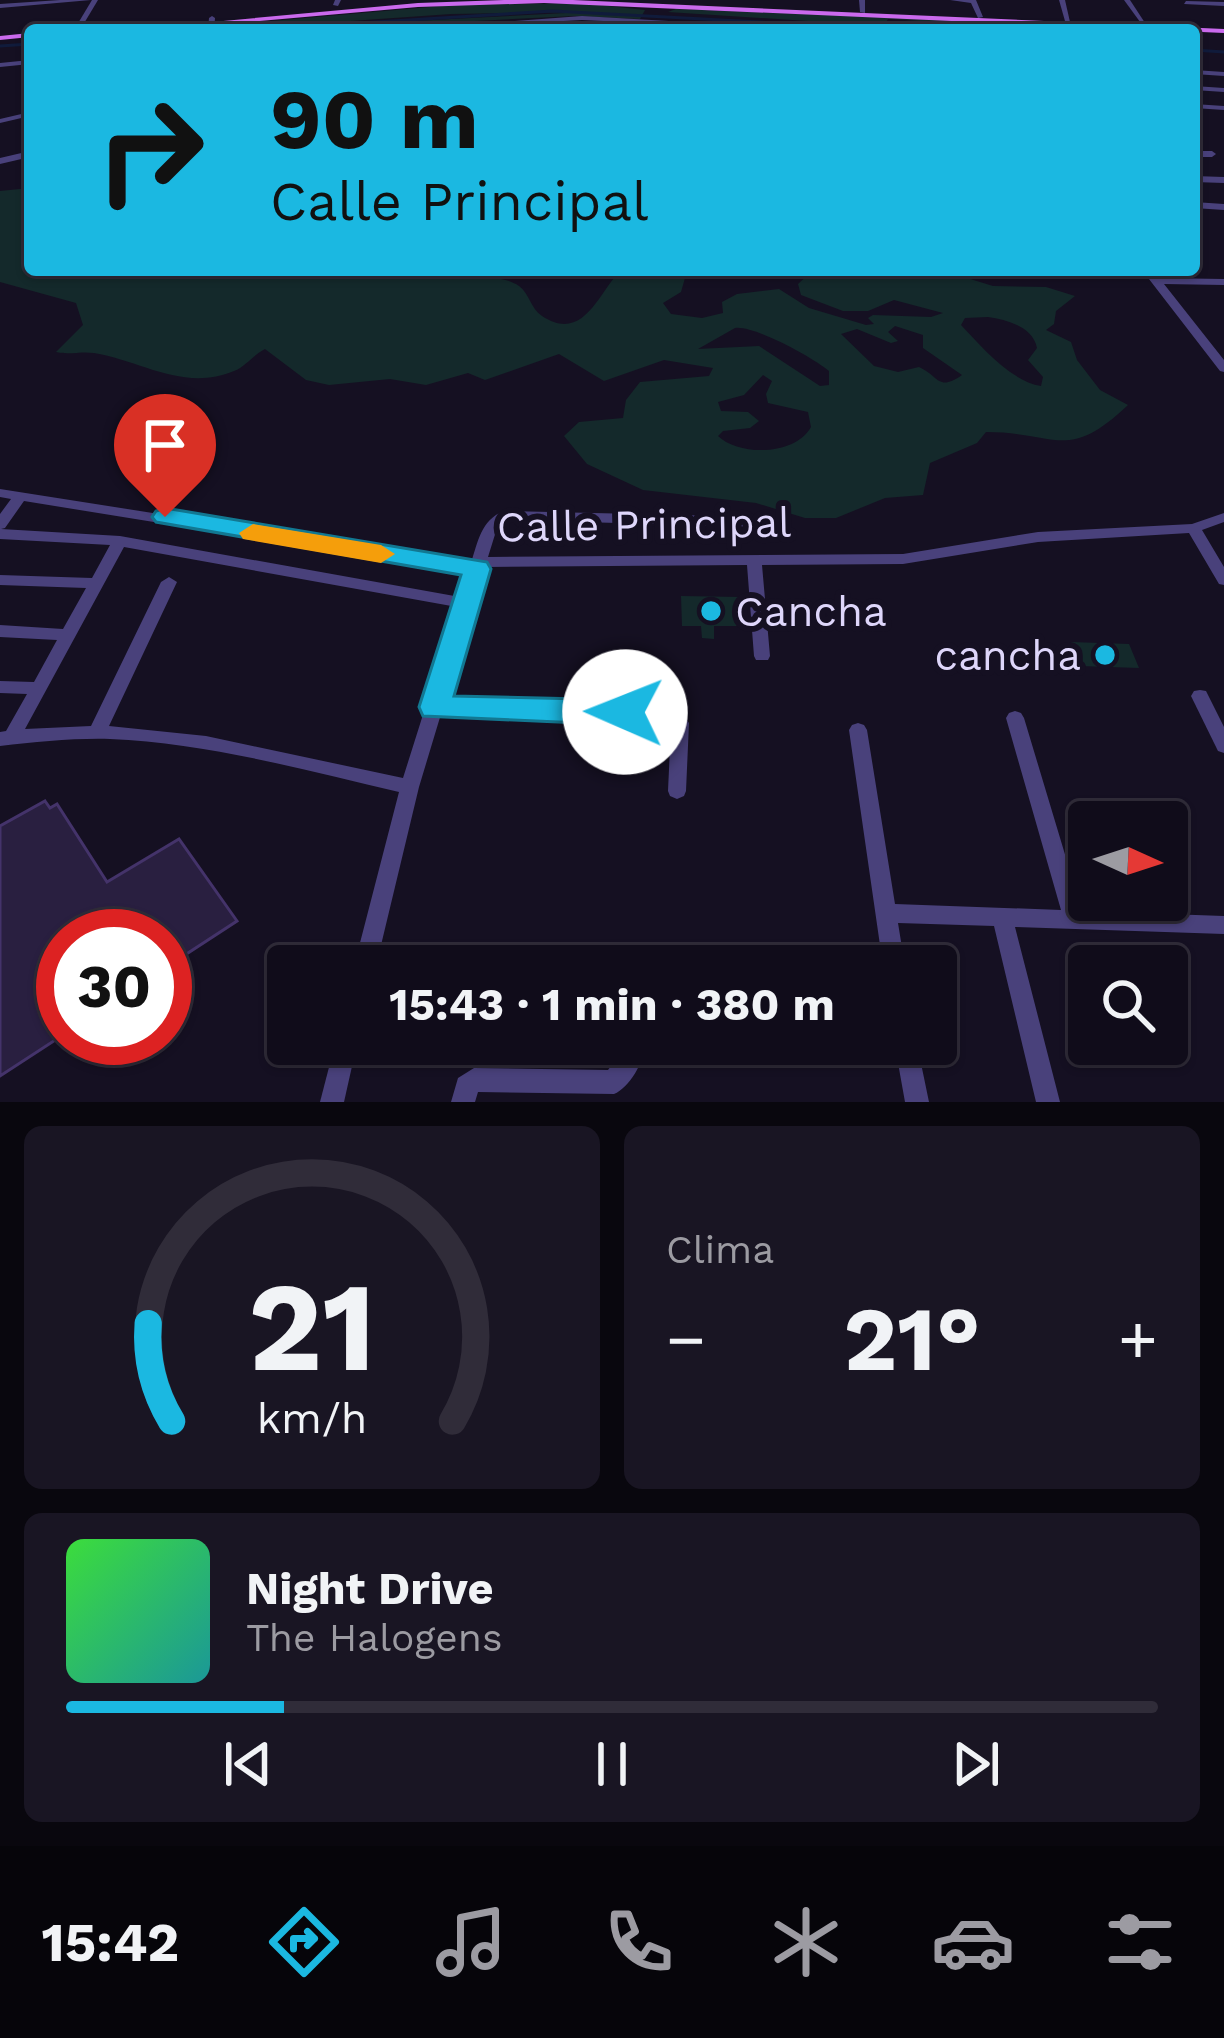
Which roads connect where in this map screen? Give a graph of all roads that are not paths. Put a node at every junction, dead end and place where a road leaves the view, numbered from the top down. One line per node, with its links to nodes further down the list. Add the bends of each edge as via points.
1 (92, 0): 12 (street)
2 (471, 0): 3 (main road); 14 (main road)
3 (489, 0)
4 (862, 0): 16 (street)
5 (953, 0): 6 (street)
6 (974, 0): 21 (street)
7 (1062, 0): 19 (street)
8 (613, 1): 13 (main road); 16 (main road); 17 (main road); 18 (main road)
9 (337, 3): 14 (main road); 15 (main road)
10 (1186, 3): 11 (street)
11 (1224, 4)
12 (0, 6)
13 (700, 6): 18 (main road); 21 (main road)
14 (366, 7): 15 (main road)
15 (312, 10): 17 (main road)
16 (863, 12): 21 (main road)
17 (245, 18): 25 (main road)
18 (647, 20): 26 (street); 27 (street)
19 (1068, 21): 21 (main road); 29 (main road)
20 (192, 22): 22 (main road); 23 (main road); 24 (main road)
21 (978, 22): 28 (main road)
22 (162, 24)
23 (185, 24)
24 (201, 24)
25 (224, 24)
26 (545, 24)
27 (705, 24)
28 (1048, 24)
29 (1126, 24)
30 (1200, 153): 31 (street)
31 (1212, 154)
32 (1151, 276): 33 (street); 34 (street)
33 (1224, 282)
34 (1224, 368)
35 (0, 493): 36 (street)
36 (20, 496): 39 (street); 44 (street)
37 (1224, 517): 40 (street, Calle Principal)
38 (768, 522): 44 (street, via 503,515 490,526)
39 (0, 525)
40 (1194, 529): 43 (street, Calle Principal, via 1038,537 904,559); 46 (street)
41 (0, 535): 42 (street)
42 (120, 541): 48 (street); 49 (street)
43 (754, 562): 44 (street, Calle Principal); 52 (street)
44 (478, 565): 49 (street, Calle Principal)
45 (0, 580): 48 (street)
46 (1224, 580)
47 (169, 582): 59 (street)
48 (97, 583): 51 (street)
49 (464, 603): 56 (street, Calle Principal)
50 (0, 631): 51 (street)
51 (68, 635): 54 (street)
52 (762, 656)
53 (0, 687): 54 (street)
54 (39, 688): 60 (street)
55 (1200, 696): 61 (street)
56 (435, 707): 62 (street, Calle Principal); 63 (street, via 672,714 680,723)
57 (1015, 718): 64 (street)
58 (858, 730): 65 (street)
59 (96, 734): 60 (street); 62 (street, via 217,744)
60 (6, 738)
61 (1224, 746)
62 (410, 787): 70 (street, Calle Principal)
63 (677, 791)
64 (1068, 899)
65 (886, 914): 66 (street); 71 (street)
66 (1002, 917): 67 (street); 78 (street)
67 (1068, 920)
68 (1089, 921): 69 (street)
69 (1222, 930)
70 (370, 945)
71 (891, 945)
72 (341, 1065): 75 (street)
73 (626, 1065): 76 (street, via 614,1082 474,1080)
74 (911, 1065): 77 (street)
75 (332, 1102)
76 (463, 1102)
77 (917, 1102)
78 (1048, 1102)

